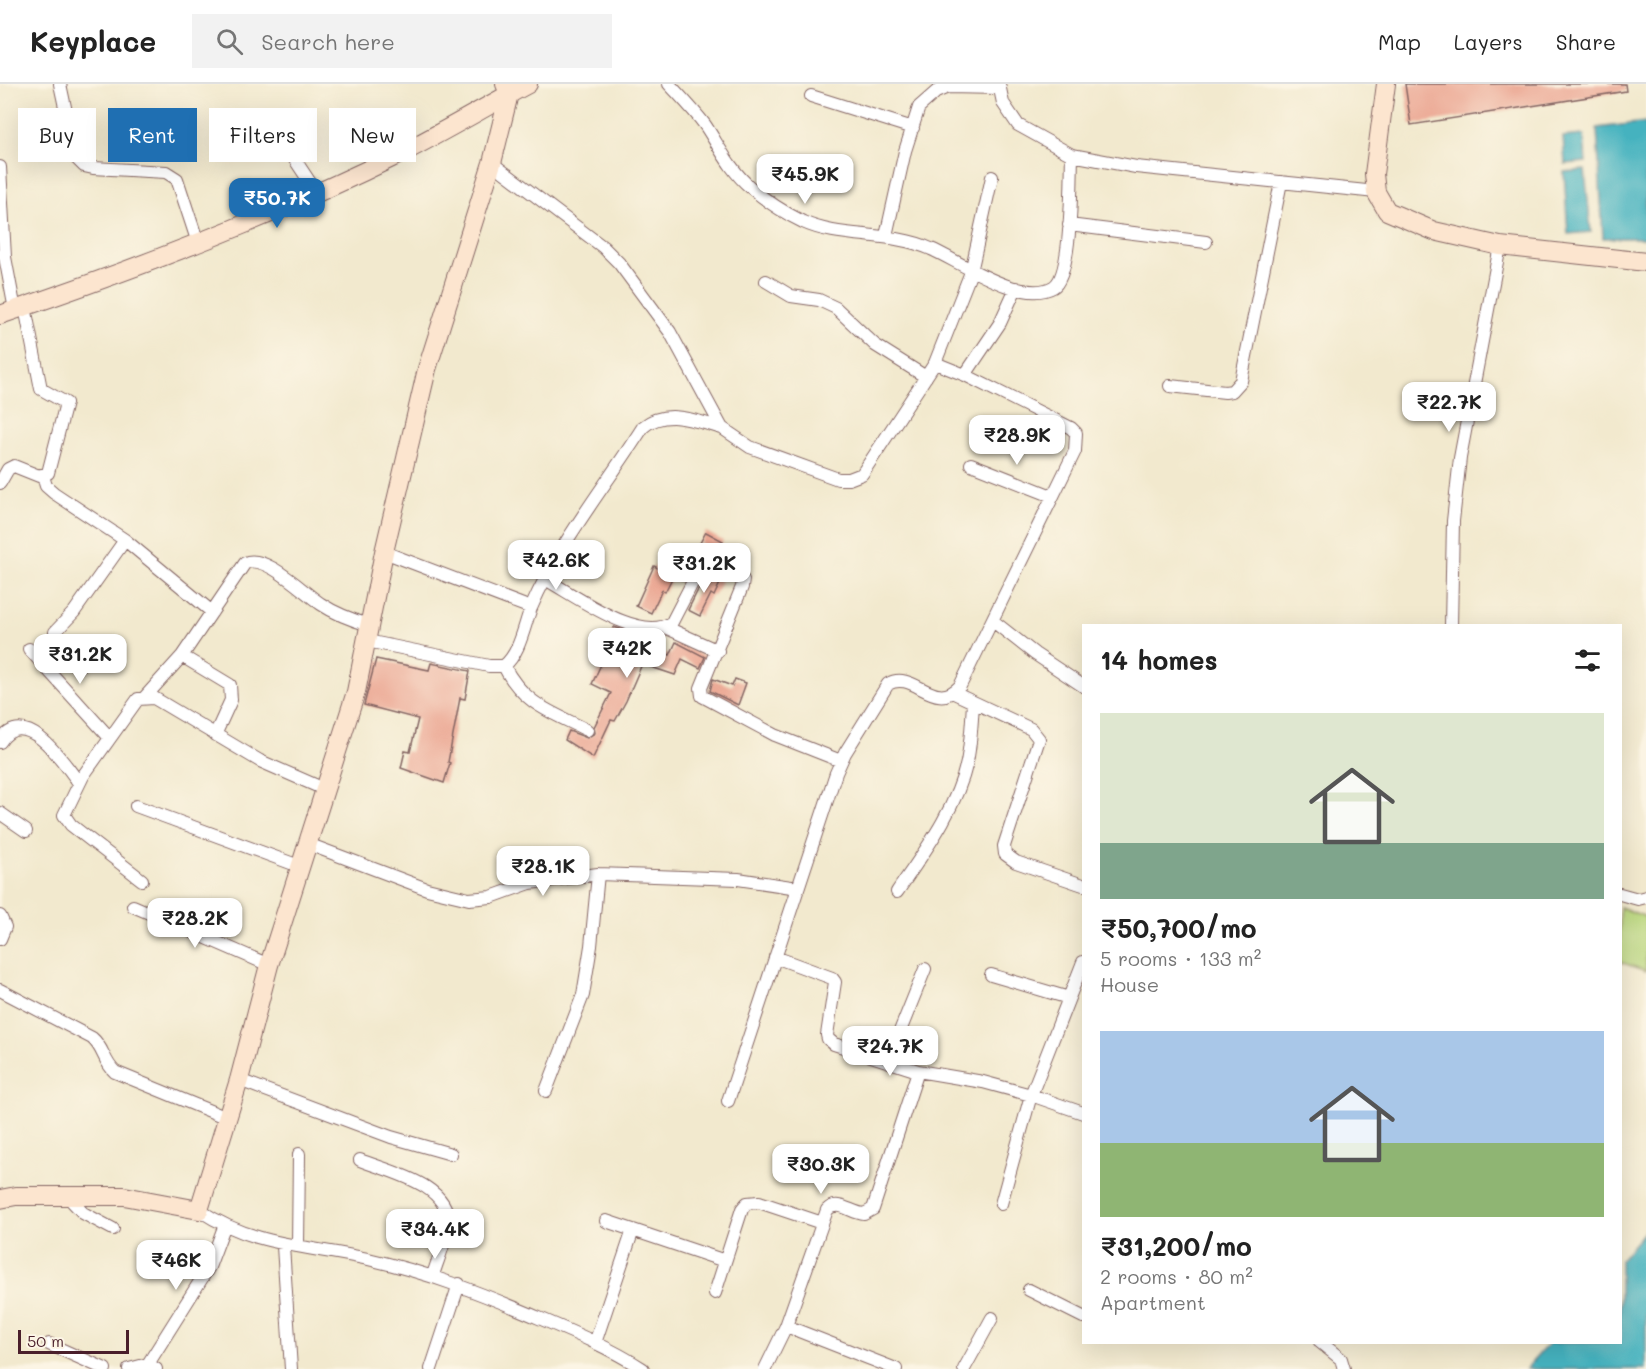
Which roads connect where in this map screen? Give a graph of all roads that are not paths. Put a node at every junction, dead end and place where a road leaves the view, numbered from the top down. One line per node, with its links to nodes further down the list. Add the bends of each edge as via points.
1 (60, 84): 20 (street, via 75,158 93,168 166,172 177,179)
2 (528, 84): 6 (street)
3 (669, 84): 18 (street, via 704,124 735,172 764,197 805,222)
4 (1386, 84): 15 (street, via 1374,174)
5 (999, 86): 8 (street, via 961,86 936,92 919,107); 9 (street, via 1003,103 1018,125)
6 (507, 89): 11 (street); 16 (street, via 401,153)
7 (811, 96): 8 (street)
8 (913, 128): 18 (street)
9 (1072, 155): 14 (street, via 1136,167); 17 (street)
10 (296, 162): 16 (street)
11 (492, 163): 31 (street, via 619,263 670,332); 37 (street, via 427,369)
12 (0, 167): 26 (street, via 5,256)
13 (992, 177): 23 (street)
14 (1281, 182): 15 (street); 30 (street, via 1241,381 1232,391 1225,392)
15 (1376, 192): 21 (street, via 1387,211 1404,219 1434,231)
16 (317, 193): 20 (street)
17 (1069, 225): 19 (street); 25 (street, via 1058,282 1046,289)
18 (886, 236): 23 (street, via 930,248)
19 (1206, 242)
20 (198, 243): 26 (street)
21 (1500, 246): 22 (street); 42 (street, via 1460,458 1453,521)
22 (1646, 262)
23 (971, 272): 25 (street); 27 (street)
24 (766, 281): 29 (street, via 791,296 819,300 836,308 875,345)
25 (1016, 288): 28 (street, via 995,332)
26 (13, 310): 33 (street, via 40,389 66,403 48,473)
27 (935, 363): 28 (street); 29 (street)
28 (965, 375): 35 (street, via 1076,432 1075,450)
29 (926, 378): 31 (street, via 862,474 849,479 824,475 750,447)
30 (1170, 386)
31 (722, 428): 38 (street, via 671,416 652,419 563,543)
32 (971, 464): 35 (street)
33 (43, 476): 34 (street, via 14,466); 36 (street, via 54,494)
34 (0, 483)
35 (1052, 496): 41 (street)
36 (125, 540): 40 (street); 49 (street, via 74,612 55,632)
37 (384, 552): 39 (street); 44 (street)
38 (545, 579): 39 (street); 43 (street, via 626,623 642,629)
39 (531, 608): 48 (street, via 512,658)
40 (212, 612): 44 (street, via 245,563 256,561); 47 (street)
41 (993, 621): 50 (street); 51 (street)
42 (1451, 624)
43 (665, 627): 46 (street); 46 (street, via 702,564 710,562 739,573 743,580)
44 (368, 633): 48 (street, via 489,666); 60 (street, via 356,692)
45 (29, 649): 56 (street)
46 (718, 651): 58 (street, via 701,688 705,699 775,735)
47 (182, 656): 52 (street); 55 (street, via 230,685 231,700)
48 (504, 666): 54 (street, via 527,699)
49 (78, 668)
50 (1082, 685)
51 (954, 693): 53 (street); 58 (street, via 939,696 904,681 888,684)
52 (145, 697): 55 (street, via 154,698); 56 (street, via 134,704)
53 (973, 702): 68 (street, via 1031,729 1039,739 1004,846 1005,854 1016,862); 70 (street, via 967,763 960,784 933,838)
54 (587, 730)
55 (215, 735): 60 (street, via 260,761)
56 (110, 738): 59 (street)
57 (0, 742): 59 (street, via 17,730 41,738)
58 (841, 761): 69 (street)
59 (79, 783): 67 (street, via 64,810 66,820)
60 (324, 789): 64 (street)
61 (136, 806): 65 (street)
62 (0, 813): 63 (street)
63 (26, 831)
64 (308, 844): 65 (street); 66 (street, via 427,888 469,899 491,897 530,883)
65 (299, 866): 77 (street)
66 (598, 874): 69 (street, via 738,879); 86 (street, via 583,995)
67 (142, 880)
68 (1082, 885)
69 (798, 888): 76 (street)
70 (897, 892)
71 (1622, 895): 72 (street)
72 (1646, 897)
73 (133, 906): 77 (street)
74 (0, 916): 75 (street, via 5,927)
75 (0, 939)
76 (775, 957): 83 (street, via 835,982 827,1035 830,1042); 88 (street)
77 (269, 965): 85 (street)
78 (1082, 965): 82 (street)
79 (925, 969): 83 (street)
80 (991, 975): 82 (street)
81 (0, 990): 90 (street, via 92,1038 115,1072)
82 (1069, 998): 87 (street)
83 (888, 1061): 84 (street)
84 (918, 1071): 87 (street); 99 (street, via 873,1209 864,1214 833,1205)
85 (239, 1080): 90 (street); 92 (street, via 391,1137)
86 (546, 1091)
87 (1031, 1095): 89 (street); 96 (street)
88 (728, 1101)
89 (1082, 1113)
90 (227, 1118): 97 (street)
91 (299, 1154): 104 (street)
92 (451, 1154)
93 (360, 1160): 106 (street, via 427,1187 442,1203 448,1215 448,1228)
94 (68, 1196): 95 (street); 97 (street, via 124,1196); 101 (street, via 83,1213)
95 (0, 1199)
96 (1001, 1204)
97 (199, 1210): 100 (street)
98 (606, 1221): 102 (street)
99 (822, 1223): 105 (street, via 759,1202 747,1203); 112 (street)
100 (224, 1227): 103 (street); 116 (street, via 208,1267)
101 (113, 1229)
102 (633, 1230): 105 (street); 113 (street)
103 (283, 1246): 104 (street); 119 (street)
104 (298, 1246): 106 (street)
105 (725, 1261): 109 (street)
106 (433, 1275): 107 (street)
107 (459, 1284): 113 (street); 120 (street)
108 (1029, 1290): 110 (street)
109 (715, 1293)
110 (1082, 1316)
111 (992, 1318): 124 (street)
112 (786, 1326): 122 (street); 123 (street)
113 (595, 1343): 121 (street)
114 (50, 1344): 117 (street)
115 (1322, 1344): 125 (street, via 1341,1359)
116 (152, 1367): 118 (street)
117 (98, 1368)
118 (129, 1369)
119 (291, 1369)
120 (431, 1369)
121 (643, 1369)
122 (765, 1369)
123 (896, 1369)
124 (964, 1369)
125 (1344, 1369)

